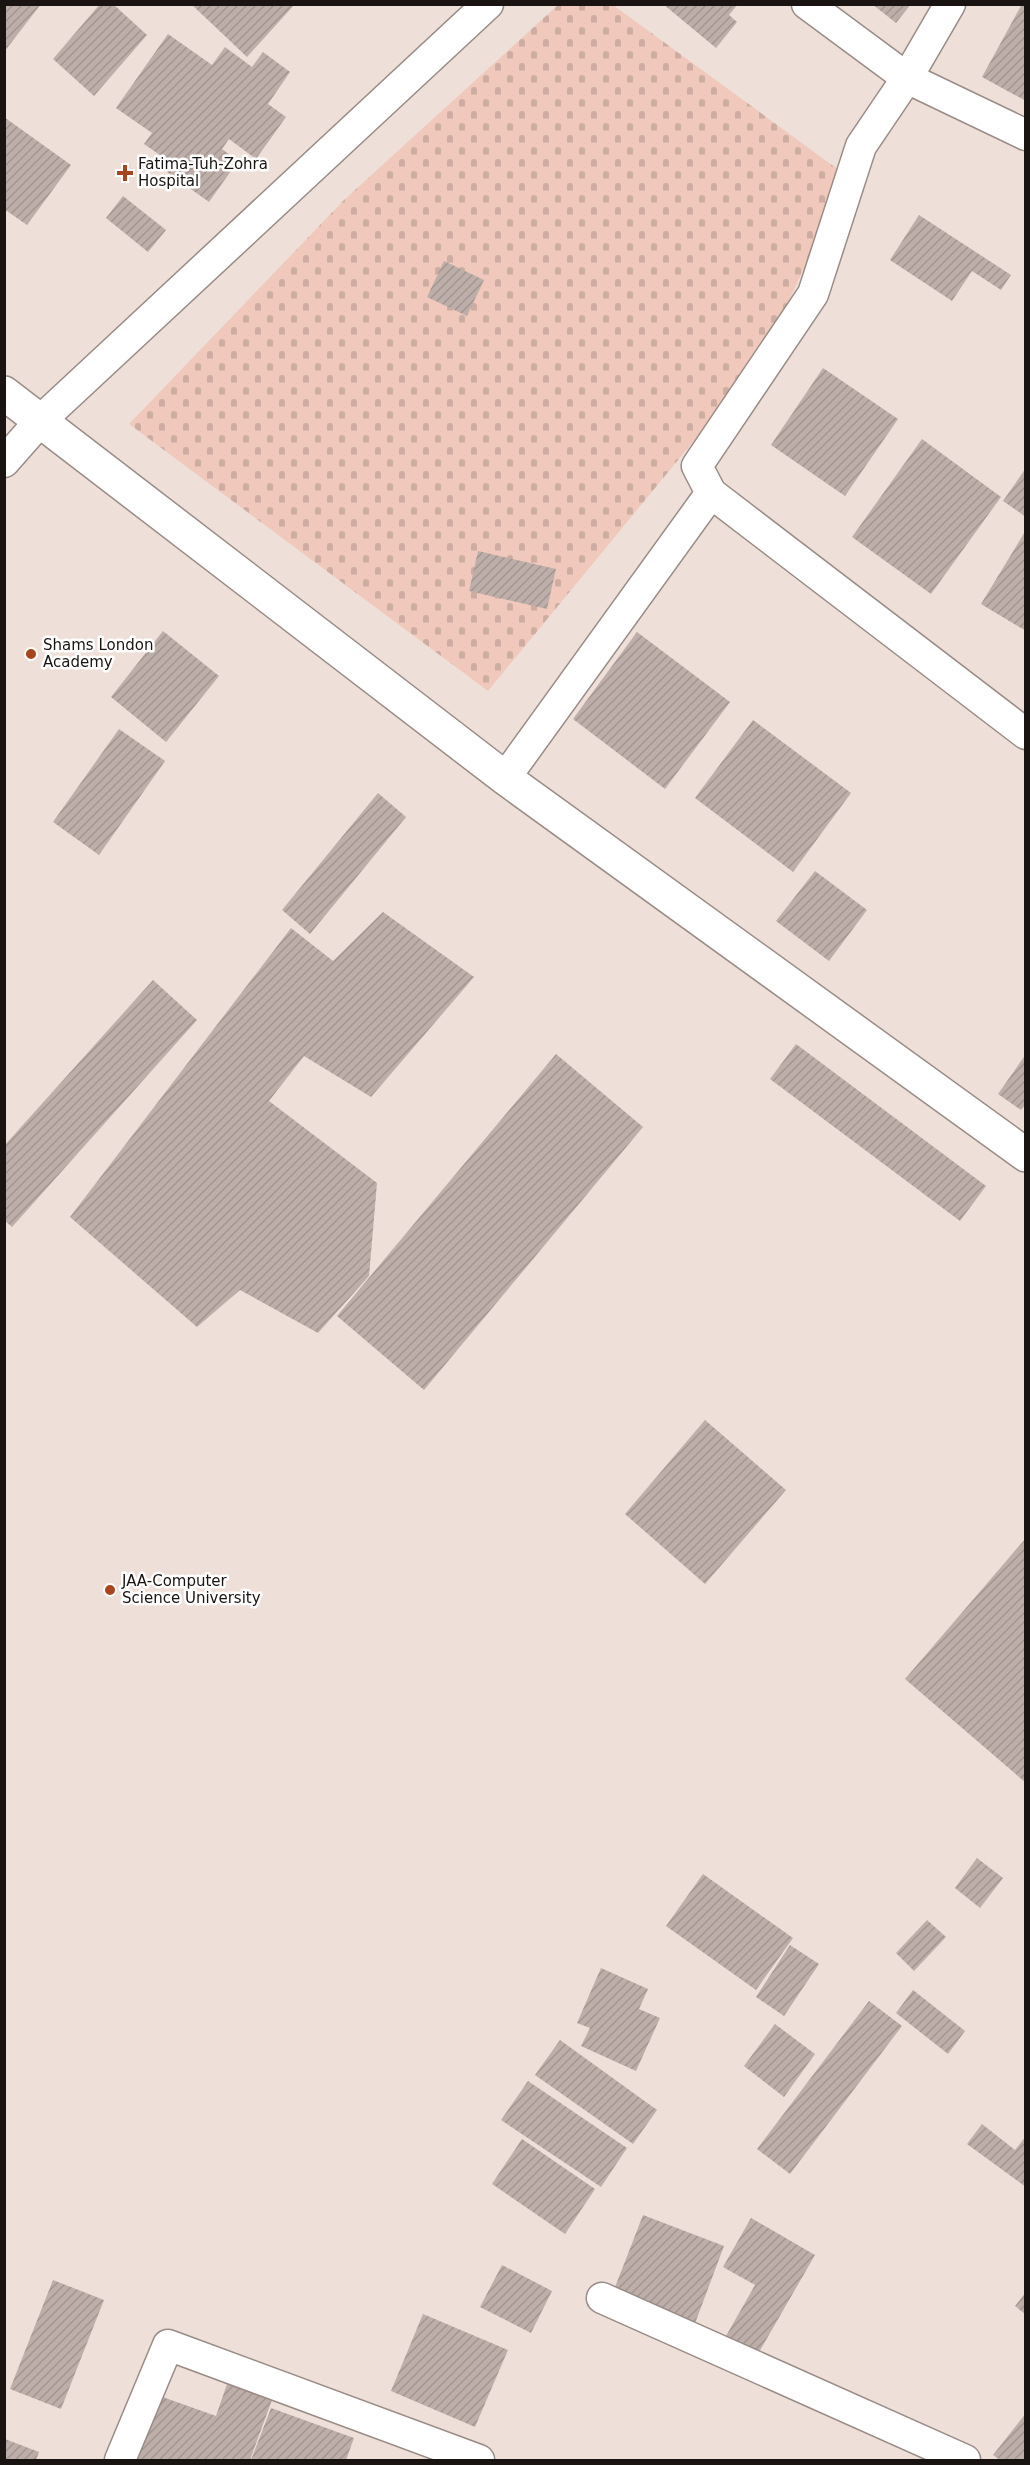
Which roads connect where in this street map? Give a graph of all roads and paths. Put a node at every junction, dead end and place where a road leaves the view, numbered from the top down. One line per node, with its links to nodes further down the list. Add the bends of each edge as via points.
1 (488, 4): 7 (street)
2 (807, 4): 4 (street)
3 (950, 4): 4 (street)
4 (907, 78): 5 (street); 9 (street, via 861,146 813,294 697,466)
5 (1026, 135)
6 (4, 393): 7 (street)
7 (41, 420): 8 (street); 11 (street)
8 (4, 462)
9 (711, 494): 10 (street); 11 (street)
10 (1026, 734)
11 (505, 778): 12 (street)
12 (1026, 1155)
13 (602, 2298): 16 (street)
14 (120, 2460): 15 (street, via 168,2345)
15 (479, 2460)
16 (965, 2460)

